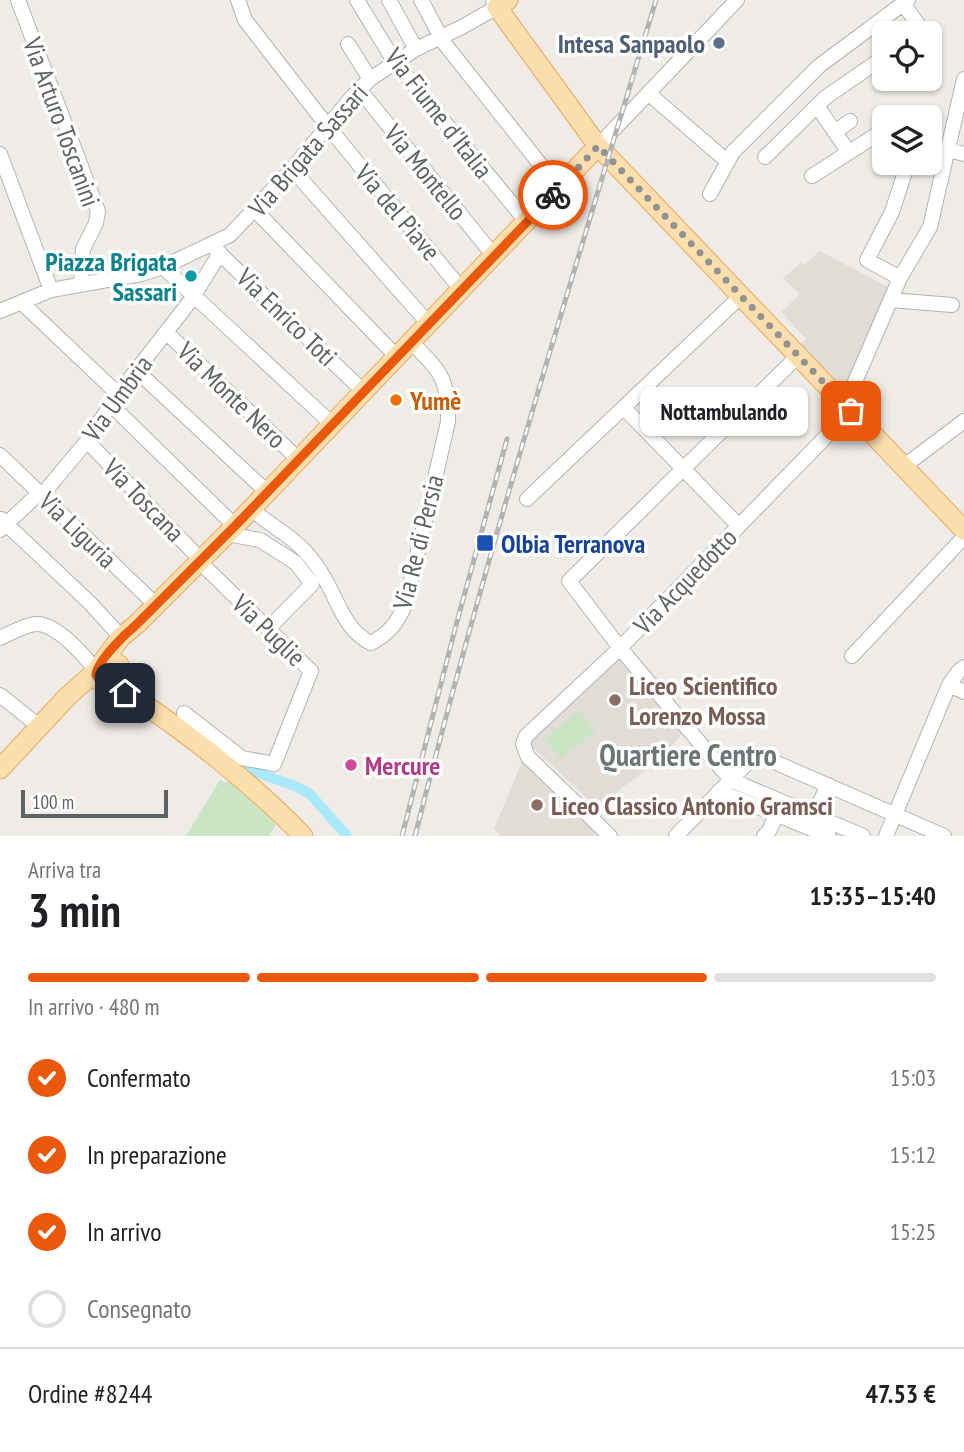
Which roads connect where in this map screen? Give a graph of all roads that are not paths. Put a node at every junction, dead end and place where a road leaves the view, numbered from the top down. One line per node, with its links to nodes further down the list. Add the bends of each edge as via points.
1 (18, 0): 42 (street, Via Arturo Toscanini, via 98,211 83,249)
2 (238, 0): 21 (street, Via del Piave, via 244,20)
3 (357, 0): 13 (street, Via Fiume d'Italia)
4 (389, 0): 12 (street)
5 (421, 0): 10 (street)
6 (737, 0): 18 (street)
7 (499, 2): 10 (street, Via Brigata Sassari); 24 (main road)
8 (906, 2): 9 (street); 15 (street)
9 (916, 21)
10 (440, 36): 12 (street, Via Brigata Sassari); 34 (street)
11 (348, 44): 16 (street, Via Montello)
12 (416, 49): 13 (street, Via Brigata Sassari)
13 (394, 61): 16 (street, Via Brigata Sassari); 37 (street, Via Fiume d'Italia)
14 (872, 66): 19 (street)
15 (806, 79): 19 (street); 30 (street)
16 (365, 84): 21 (street, Via Brigata Sassari); 39 (street, Via Montello)
17 (963, 84): 26 (street, Via Acquedotto)
18 (648, 93): 24 (street); 30 (street)
19 (822, 102): 22 (street); 29 (street)
20 (850, 121): 22 (street)
21 (327, 126): 31 (street, Via Brigata Sassari); 43 (street, Via del Piave)
22 (835, 132): 25 (street)
23 (872, 136): 25 (street)
24 (598, 146): 34 (main road); 46 (main road)
25 (846, 149): 33 (street)
26 (948, 150): 28 (street); 41 (street, Via Acquedotto, via 930,227)
27 (0, 154): 44 (street)
28 (964, 154)
29 (765, 157)
30 (728, 162): 35 (street)
31 (292, 169): 36 (street, Via Brigata Sassari); 51 (street)
32 (904, 175): 41 (street, via 892,212 867,260)
33 (811, 176)
34 (559, 188): 37 (main road)
35 (710, 194)
36 (255, 210): 38 (street, Via Brigata Sassari); 54 (street)
37 (527, 222): 39 (main road)
38 (215, 249): 40 (street, Via Brigata Sassari); 45 (street, Via Umbria); 57 (street, Via Enrico Toti)
39 (494, 256): 43 (main road)
40 (163, 267): 42 (street, Via Brigata Sassari); 45 (street)
41 (900, 278): 47 (street, Via Acquedotto)
42 (81, 284): 44 (street, Via Brigata Sassari)
43 (461, 289): 51 (main road)
44 (51, 290): 48 (street, Via Brigata Sassari)
45 (194, 295): 52 (street, Via Umbria); 62 (street)
46 (740, 297): 55 (main road); 59 (street)
47 (891, 300): 49 (street); 60 (street, Via Acquedotto)
48 (21, 302): 50 (street, Via Brigata Sassari); 58 (street)
49 (953, 305)
50 (0, 311)
51 (428, 324): 53 (main road)
52 (166, 332): 56 (street, Via Umbria); 65 (street, Via Monte Nero)
53 (411, 342): 54 (main road); 71 (street, Via Re di Persia, via 441,373 448,406 406,603 397,624 371,643 362,639 308,552)
54 (396, 356): 57 (main road)
55 (798, 356): 60 (main road); 67 (street)
56 (137, 371): 58 (street, Via Umbria); 68 (street)
57 (363, 391): 62 (main road)
58 (115, 400): 63 (street, Via Umbria); 74 (street)
59 (624, 408): 67 (street); 70 (street)
60 (848, 408): 66 (main road); 73 (street, Via Acquedotto)
61 (964, 421): 66 (street)
62 (332, 424): 65 (main road)
63 (87, 440): 69 (street, Via Umbria); 77 (street, Via Toscana)
64 (0, 456): 69 (street, Via Liguria)
65 (298, 459): 68 (main road)
66 (904, 467): 75 (main road)
67 (683, 469): 73 (street); 83 (street, via 569,581)
68 (267, 492): 71 (main road)
69 (42, 495): 72 (street, Via Umbria); 78 (street, Via Liguria)
70 (527, 499)
71 (251, 509): 74 (main road)
72 (2, 524): 81 (street)
73 (739, 526): 83 (street, Via Acquedotto)
74 (231, 530): 77 (main road); 80 (street, via 260,540 296,563 312,584)
75 (964, 530)
76 (964, 537): 84 (street)
77 (201, 560): 78 (main road); 80 (street, Via Puglie)
78 (156, 605): 79 (main road)
79 (137, 624): 81 (main road); 86 (main road)
80 (268, 629): 90 (street, Via Puglie, via 311,671 274,764 242,758)
81 (121, 637): 86 (main road)
82 (0, 638): 86 (street, via 45,624)
83 (620, 648): 93 (street); 100 (street, Via Acquedotto, via 526,736 524,751)
84 (852, 656)
85 (964, 667): 87 (street)
86 (109, 674): 91 (main road, via 67,697); 99 (main road, via 220,762)
87 (950, 685): 88 (street); 97 (street)
88 (964, 692)
89 (0, 695): 91 (street)
90 (184, 713)
91 (40, 727): 92 (main road)
92 (0, 769)
93 (731, 780): 94 (street, via 756,754); 95 (street); 96 (street)
94 (828, 785): 97 (street); 98 (street)
95 (719, 791): 96 (street); 101 (street)
96 (780, 808): 98 (street); 102 (street); 103 (street)
97 (896, 815): 105 (street); 106 (street)
98 (813, 817): 104 (street)
99 (303, 836)
100 (610, 836)
101 (676, 836)
102 (764, 836)
103 (829, 836)
104 (863, 836)
105 (886, 836)
106 (944, 836)

